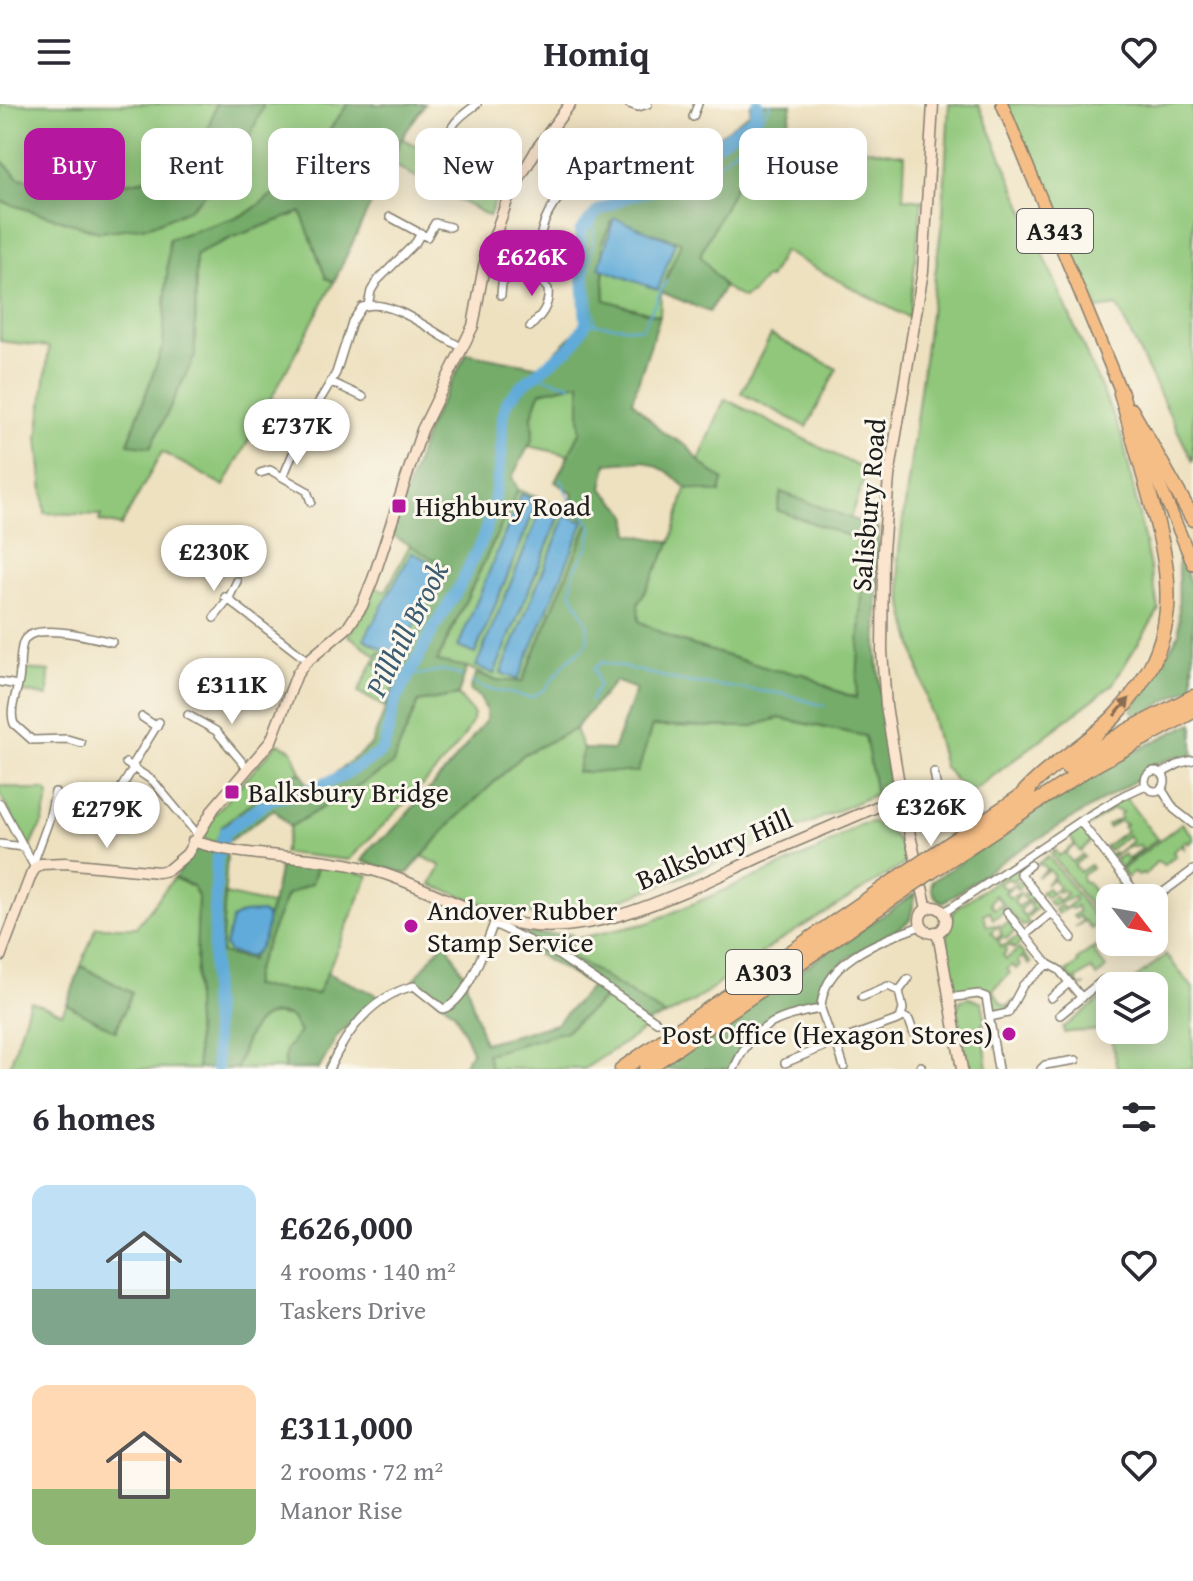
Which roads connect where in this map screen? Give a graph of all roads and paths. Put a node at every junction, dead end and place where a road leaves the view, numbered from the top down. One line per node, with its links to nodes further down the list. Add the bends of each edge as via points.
1 (570, 104): 10 (street)
2 (629, 104): 3 (street)
3 (648, 104)
4 (698, 104): 8 (street)
5 (933, 104): 54 (street, Salisbury Road, via 923,271 889,477 883,551 886,706)
6 (1002, 104): 26 (main road, A343)
7 (472, 106): 9 (street)
8 (693, 117)
9 (452, 128)
10 (552, 128)
11 (538, 149): 12 (street)
12 (522, 174)
13 (508, 200): 24 (street, via 482,276 473,326)
14 (557, 200): 18 (street, via 540,237)
15 (390, 217): 17 (street)
16 (450, 227): 17 (street, via 435,223 427,237)
17 (421, 233): 20 (street, via 377,281)
18 (536, 278): 19 (street, via 517,275 500,280); 21 (street, via 549,293)
19 (501, 295)
20 (368, 305): 24 (street, via 410,317); 25 (street, via 352,322)
21 (540, 317): 22 (street); 23 (street)
22 (549, 324)
23 (530, 327)
24 (462, 347): 37 (street, via 422,430 362,606)
25 (331, 382): 27 (street, via 353,397); 29 (street)
26 (1121, 393): 31 (highway); 32 (main road, A343); 53 (highway, one-way to 26, via 1128,701 1151,666 1163,633 1168,577 1161,534)
27 (363, 397)
28 (260, 473): 29 (street, via 270,470)
29 (283, 477): 30 (street, via 307,491)
30 (311, 502)
31 (1193, 519)
32 (1193, 564)
33 (237, 581): 34 (street)
34 (226, 598): 35 (street); 37 (street)
35 (214, 618)
36 (112, 642): 39 (street, via 81,634 33,632 23,642)
37 (308, 661): 47 (street, via 290,686 275,735)
38 (0, 682): 39 (street)
39 (18, 685): 44 (street, via 11,716 17,729 32,740)
40 (1193, 697): 53 (highway, A303)
41 (1193, 711): 64 (highway, A303)
42 (188, 715): 47 (street, via 216,731)
43 (142, 717): 46 (street, via 158,724)
44 (78, 744)
45 (1193, 760): 49 (street)
46 (131, 766): 57 (street); 61 (street, via 153,781)
47 (248, 769): 61 (street)
48 (934, 772): 54 (street, Balksbury Hill, via 937,789)
49 (1162, 773): 50 (street, via 1149,773); 51 (street)
50 (1146, 785): 51 (street); 58 (street)
51 (1161, 788): 60 (street, via 1174,809)
52 (55, 792): 66 (street)
53 (1022, 795): 64 (highway, A303)
54 (901, 796): 71 (street, Salisbury Road); 75 (street, Balksbury Hill, via 602,919 531,926)
55 (103, 797): 57 (street)
56 (0, 803): 63 (street)
57 (112, 803): 59 (street)
58 (1080, 821): 69 (street); 73 (street)
59 (99, 824)
60 (1193, 824)
61 (195, 838): 66 (street, via 177,864 158,872 65,863); 75 (street, Balksbury Hill, via 210,845 359,866 406,880)
62 (0, 844): 63 (street)
63 (23, 847): 66 (street)
64 (942, 857): 68 (highway, A303, bridge)
65 (1030, 865): 74 (street, via 1020,873)
66 (34, 866): 80 (street)
67 (1193, 870): 70 (street)
68 (908, 880): 101 (highway, A303); 102 (highway, A303)
69 (1129, 884)
70 (1168, 889)
71 (927, 909): 73 (street); 76 (street)
72 (1007, 912): 78 (street)
73 (943, 913): 77 (street, via 944,925)
74 (1052, 913): 78 (street); 79 (street)
75 (495, 921): 94 (street, via 555,953); 100 (street, via 471,980 453,1006 443,1009 414,986 395,991 342,1041)
76 (921, 926): 77 (street); 90 (street, via 849,959 828,983)
77 (935, 932): 87 (street)
78 (1025, 935): 81 (street)
79 (1072, 938)
80 (0, 957)
81 (1048, 964): 83 (street); 93 (street, via 1023,985 1008,1013)
82 (908, 979): 85 (street)
83 (1069, 983): 88 (street); 89 (street)
84 (1096, 986): 89 (street)
85 (899, 991): 86 (street, via 888,986); 92 (street)
86 (862, 997)
87 (948, 998): 93 (street, via 982,995 989,1002); 104 (street)
88 (1051, 998)
89 (1082, 998): 91 (street)
90 (821, 1009): 96 (street); 103 (street, via 773,1021 752,1037)
91 (1060, 1015)
92 (902, 1016): 95 (street); 96 (street)
93 (991, 1020): 105 (street)
94 (657, 1022)
95 (914, 1034)
96 (835, 1043): 98 (street); 99 (street)
97 (1076, 1060): 106 (street)
98 (785, 1063)
99 (844, 1067)
100 (329, 1069)
101 (622, 1069)
102 (646, 1069)
103 (734, 1069)
104 (962, 1069)
105 (998, 1069)
106 (1041, 1069)

